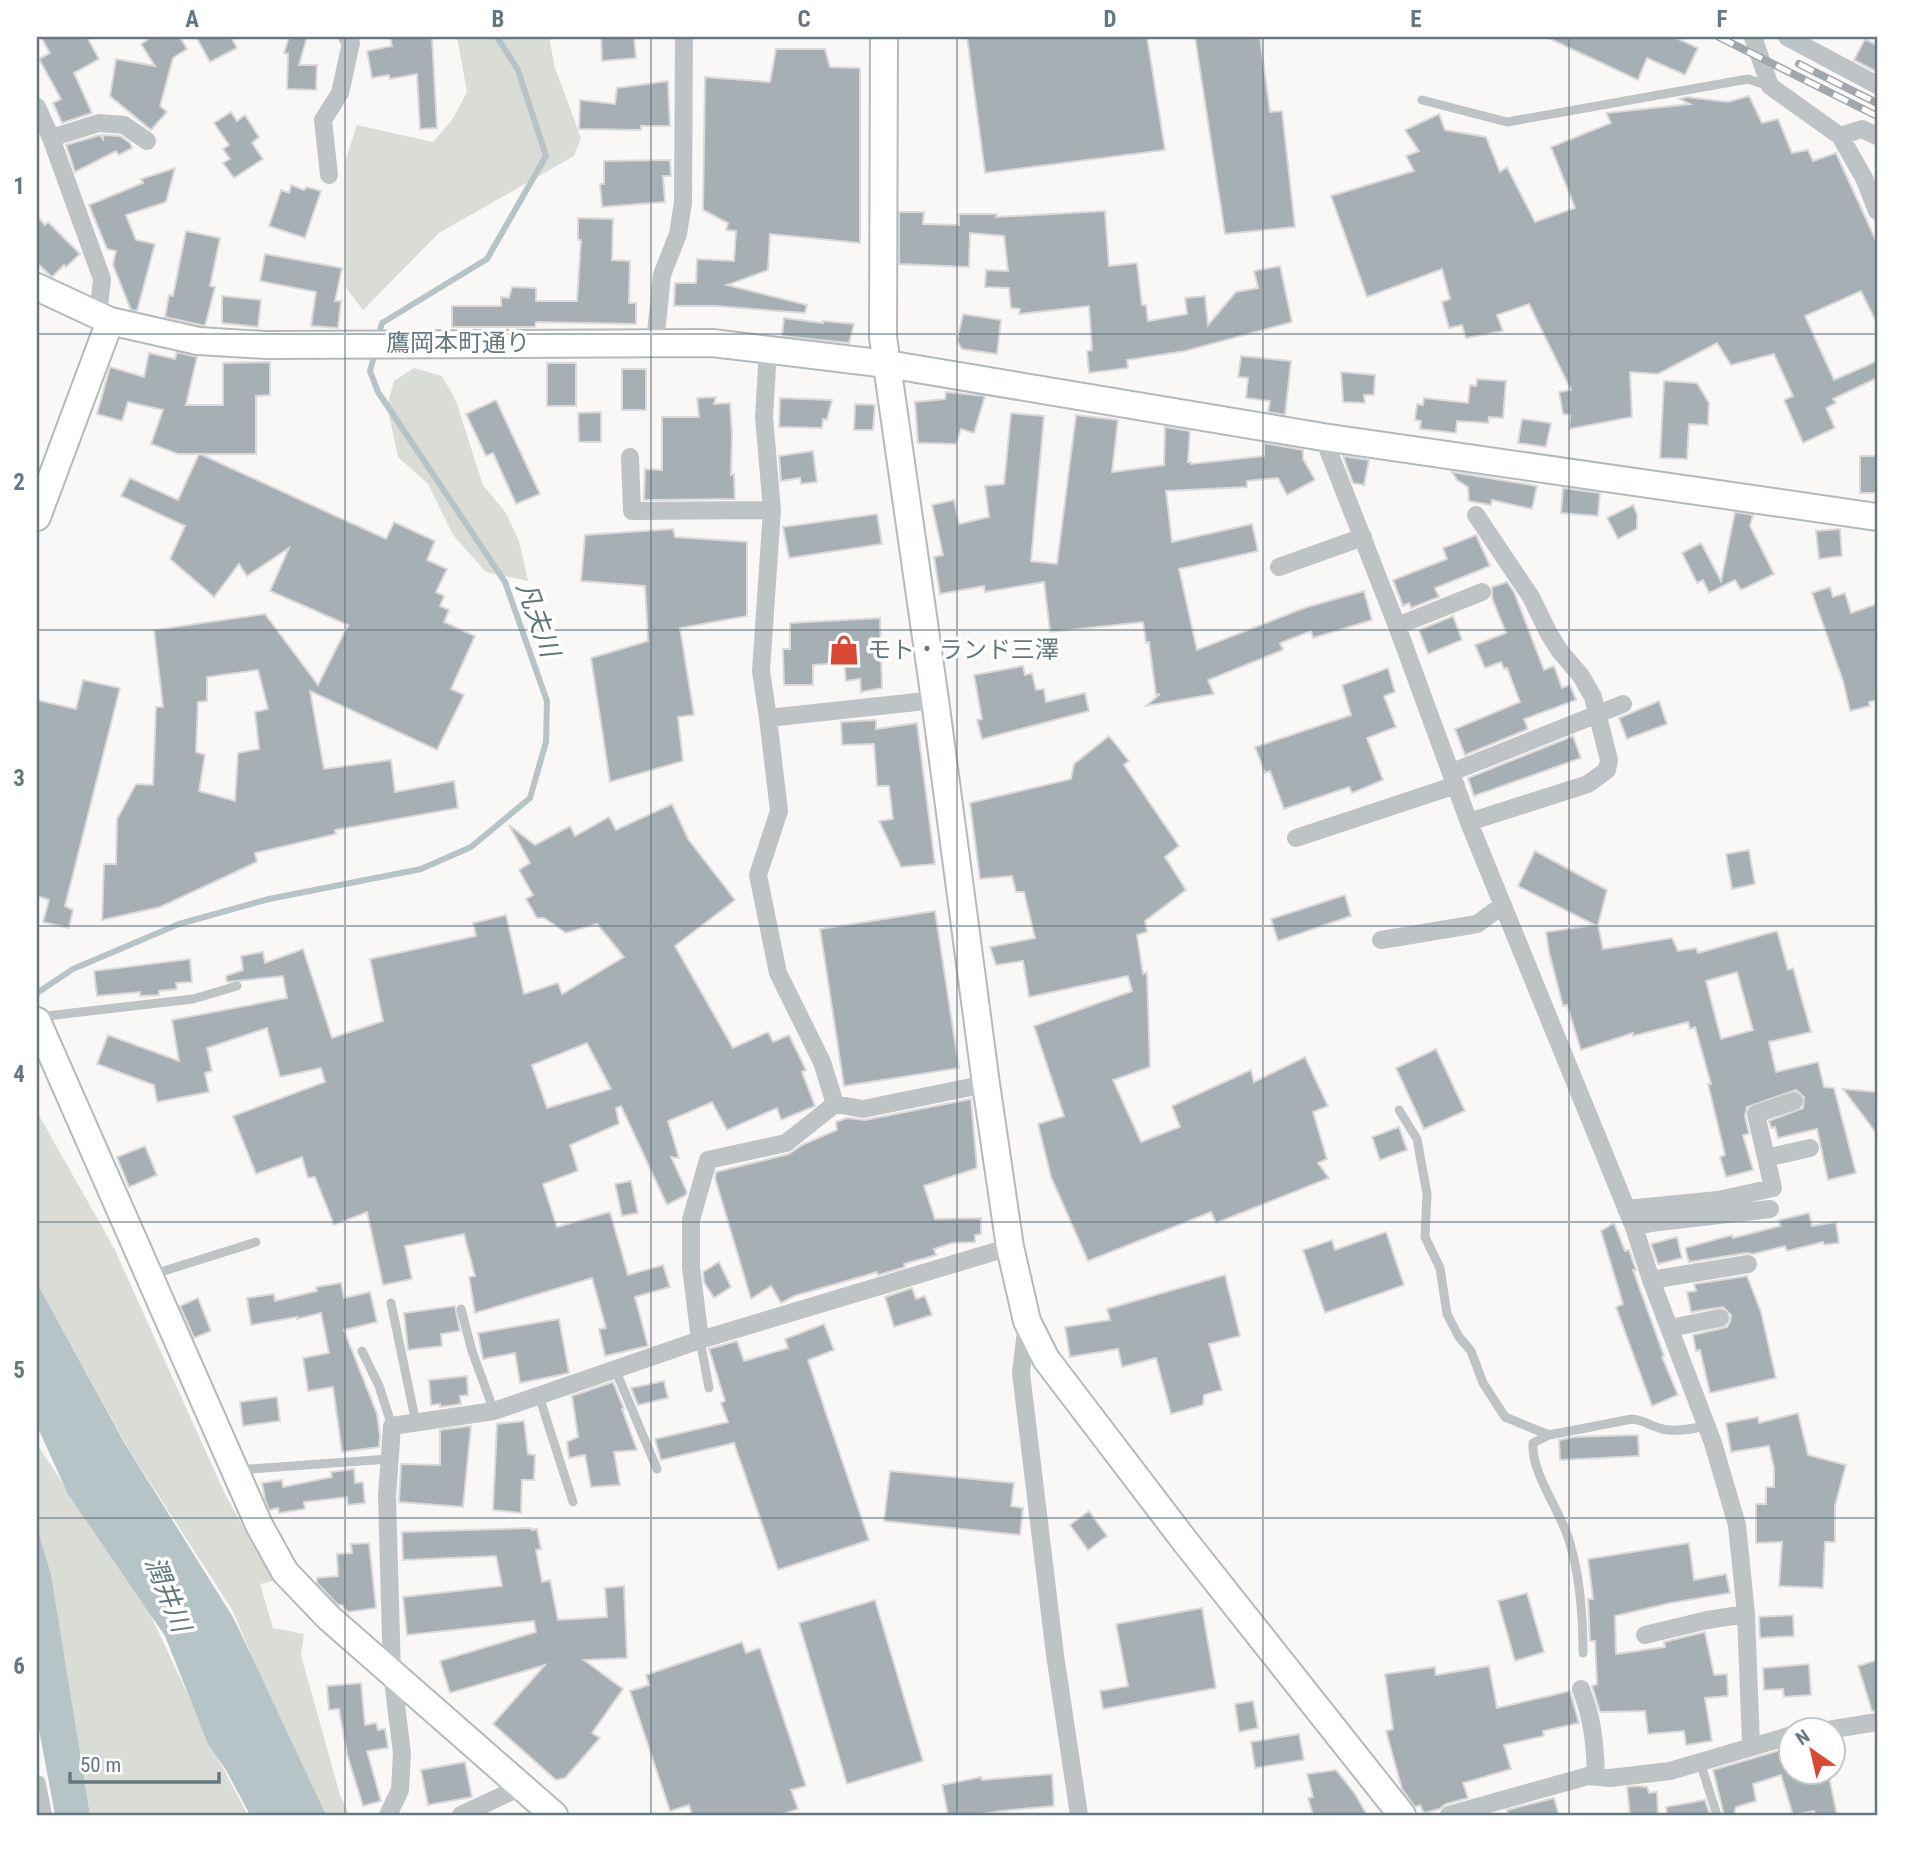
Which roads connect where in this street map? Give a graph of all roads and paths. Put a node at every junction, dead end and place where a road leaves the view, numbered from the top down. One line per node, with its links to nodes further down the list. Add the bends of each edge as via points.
1 (347, 37): 14 (street, via 351,43 340,93 323,120)
2 (684, 37): 18 (street, via 683,202 678,234 662,275)
3 (884, 37): 20 (street, via 883,337)
4 (1753, 37): 7 (street)
5 (1787, 37): 6 (street)
6 (1877, 85)
7 (1770, 86): 8 (lane, via 1748,79 1507,122); 10 (street)
8 (1422, 100)
9 (37, 107): 12 (street)
10 (1840, 136): 11 (street, via 1862,129); 15 (street)
11 (1877, 136)
12 (51, 138): 13 (street, via 99,122 124,125); 17 (street, via 102,279)
13 (146, 141)
14 (329, 175)
15 (1877, 211)
16 (37, 287): 17 (street, 鷹岡本町通り)
17 (104, 318): 18 (street, 鷹岡本町通り, via 198,341 266,345); 25 (street)
18 (655, 343): 19 (street, 鷹岡本町通り)
19 (768, 349): 20 (street, 鷹岡本町通り); 23 (street, via 764,417)
20 (887, 364): 21 (street, 鷹岡本町通り); 31 (street)
21 (1323, 437): 26 (street, 鷹岡本町通り); 27 (street)
22 (630, 457): 23 (street, via 632,511)
23 (772, 510): 34 (street, via 761,671)
24 (1476, 515): 33 (street, via 1531,597 1559,650 1581,676)
25 (37, 517)
26 (1877, 517)
27 (1363, 537): 28 (street); 30 (street)
28 (1279, 567)
29 (1482, 592): 30 (street)
30 (1397, 626): 35 (street)
31 (935, 701): 34 (street); 42 (street)
32 (1623, 704): 33 (street)
33 (1598, 714): 35 (street); 36 (street, via 1609,760 1607,771 1588,784)
34 (768, 718): 44 (street, via 779,811 758,875 778,974 822,1062)
35 (1454, 779): 36 (street); 37 (street)
36 (1469, 822): 38 (street)
37 (1296, 838)
38 (1503, 905): 39 (street, via 1476,924); 48 (street)
39 (1381, 940)
40 (237, 986): 41 (lane, via 193,999)
41 (37, 1020): 54 (street)
42 (986, 1084): 44 (street, via 863,1109); 52 (street)
43 (1794, 1101): 47 (street, via 1756,1114)
44 (835, 1104): 61 (street, via 786,1143 708,1160 691,1220 691,1268)
45 (1399, 1110): 70 (lane, via 1416,1139 1427,1194 1425,1237 1440,1268 1447,1314 1504,1417)
46 (1810, 1148): 47 (street)
47 (1766, 1158): 48 (street, via 1773,1188 1718,1200)
48 (1626, 1209): 50 (street)
49 (1770, 1209): 50 (street)
50 (1634, 1227): 55 (street)
51 (256, 1242): 54 (lane)
52 (1010, 1247): 59 (street); 61 (street)
53 (1748, 1264): 55 (street)
54 (149, 1275): 73 (street)
55 (1651, 1280): 60 (street)
56 (391, 1303): 67 (lane)
57 (461, 1310): 66 (lane)
58 (1720, 1318): 60 (street)
59 (1027, 1321): 92 (street, via 1021,1373); 93 (street, via 1046,1360)
60 (1670, 1328): 69 (street)
61 (700, 1340): 63 (street); 64 (lane)
62 (362, 1351): 68 (lane)
63 (615, 1369): 65 (street); 72 (lane)
64 (709, 1388)
65 (539, 1396): 66 (street); 74 (lane)
66 (494, 1411): 67 (street)
67 (416, 1423): 68 (street)
68 (392, 1426): 71 (street)
69 (1705, 1426): 70 (lane, via 1661,1429 1632,1419); 75 (street, via 1737,1525)
70 (1549, 1434): 77 (lane, via 1533,1443 1532,1455 1570,1542 1583,1618)
71 (388, 1459): 73 (lane); 78 (street)
72 (657, 1469)
73 (235, 1470): 78 (street, via 285,1572)
74 (573, 1502)
75 (1746, 1614): 76 (street); 83 (street)
76 (1645, 1635)
77 (1583, 1653)
78 (392, 1673): 87 (street); 89 (street, via 402,1753 400,1790)
79 (1581, 1689): 85 (street, via 1591,1713)
80 (1877, 1723): 81 (street)
81 (1848, 1727)
82 (1778, 1738): 83 (street)
83 (1751, 1745): 84 (street)
84 (1700, 1762): 85 (street, via 1670,1771); 95 (lane)
85 (1596, 1777): 94 (street)
86 (37, 1784): 88 (street)
87 (522, 1787): 90 (street); 91 (street)
88 (43, 1815)
89 (388, 1815)
90 (461, 1815)
91 (554, 1815)
92 (1079, 1815)
93 (1402, 1815)
94 (1449, 1815)
95 (1717, 1815)

